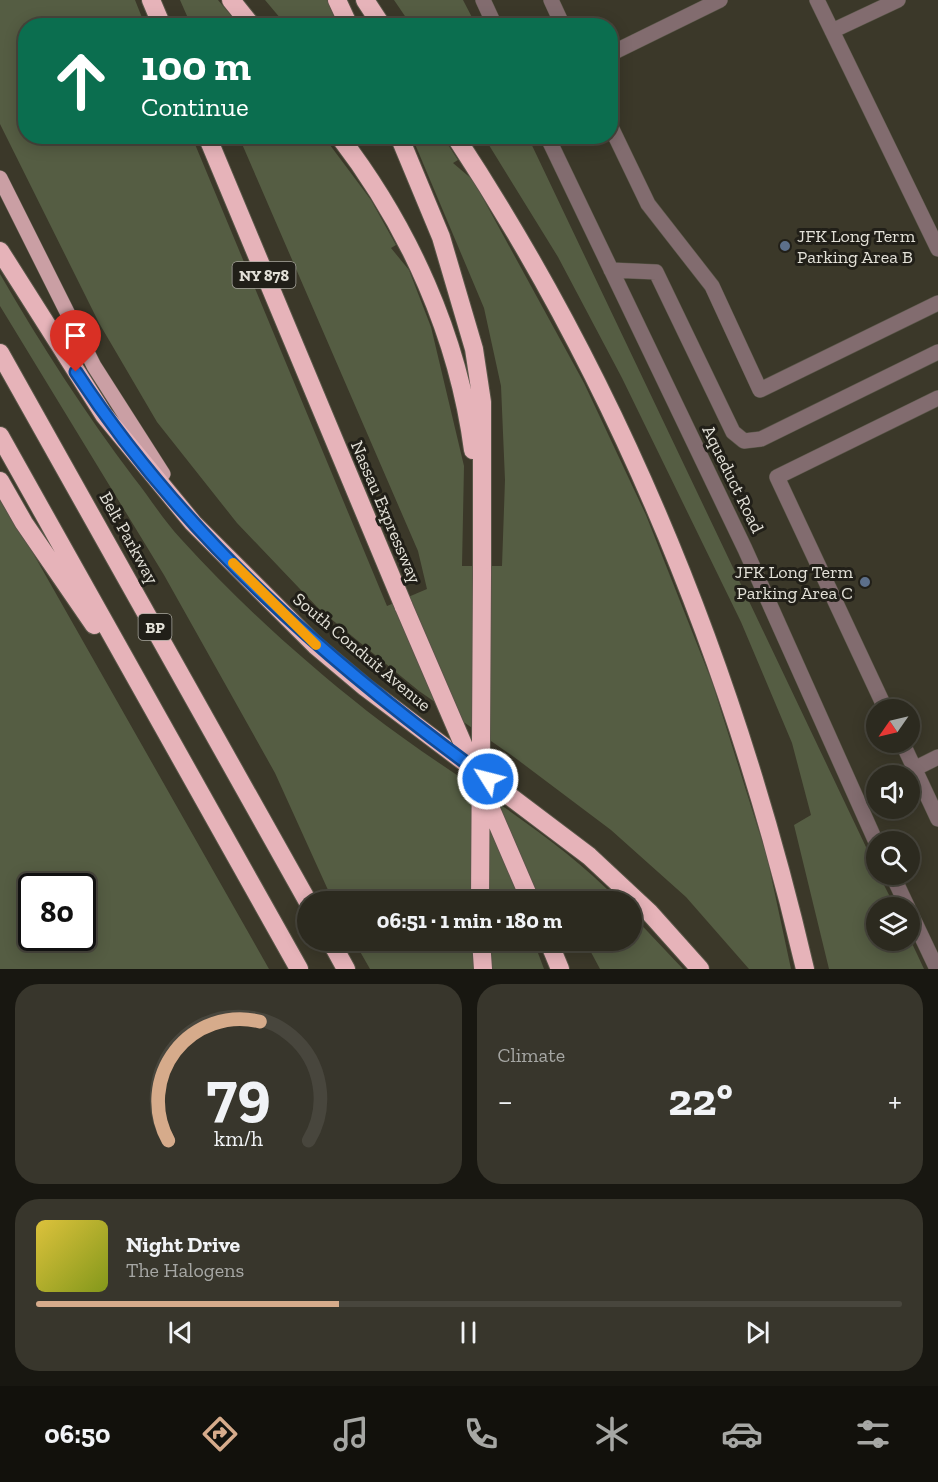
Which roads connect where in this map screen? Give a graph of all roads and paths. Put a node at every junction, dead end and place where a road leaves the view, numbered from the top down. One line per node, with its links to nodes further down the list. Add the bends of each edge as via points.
1 (151, 0): 10 (highway)
2 (231, 0): 11 (highway)
3 (337, 0): 12 (highway)
4 (365, 0): 13 (highway)
5 (483, 0): 14 (street)
6 (551, 0): 15 (street)
7 (720, 0): 17 (street)
8 (817, 0): 16 (street)
9 (898, 0): 16 (street)
10 (159, 18)
11 (246, 18)
12 (345, 18)
13 (377, 18)
14 (491, 18)
15 (559, 18)
16 (832, 31): 25 (street)
17 (618, 50)
18 (618, 142): 28 (street, via 648,204 711,286 760,390)
19 (210, 144): 45 (highway, Nassau Expressway / NY 878, bridge)
20 (344, 144): 34 (highway, via 396,222 434,302 464,400)
21 (402, 144): 34 (highway, via 441,237 474,349 482,402)
22 (460, 144): 55 (highway, via 557,305 603,392 663,523 752,767)
23 (552, 144): 27 (street, Aqueduct Road)
24 (0, 178): 35 (main road, South Conduit Avenue, via 116,405 167,480)
25 (938, 249)
26 (0, 251): 35 (highway, via 116,431 193,523)
27 (611, 270): 29 (street, via 656,272 733,432 744,441 761,439); 42 (street, Aqueduct Road, via 759,578)
28 (938, 303)
29 (938, 352)
30 (0, 353): 43 (highway, Belt Parkway / BP)
31 (938, 398): 36 (street, via 777,477)
32 (0, 436): 37 (highway, BP)
33 (0, 481): 37 (highway, via 24,523)
34 (480, 514): 44 (highway, bridge)
35 (236, 566): 54 (highway, South Conduit Avenue, via 315,645 357,680 597,862)
36 (881, 699)
37 (165, 728): 51 (highway, BP)
38 (938, 757): 39 (street)
39 (920, 766)
40 (920, 782): 41 (street)
41 (938, 819)
42 (871, 831)
43 (302, 891)
44 (480, 891)
45 (526, 891)
46 (920, 934): 56 (street)
47 (336, 951): 52 (highway)
48 (482, 951): 50 (highway)
49 (553, 951): 53 (highway)
50 (483, 968)
51 (299, 969)
52 (346, 969)
53 (560, 969)
54 (700, 969)
55 (804, 969)
56 (937, 969)

